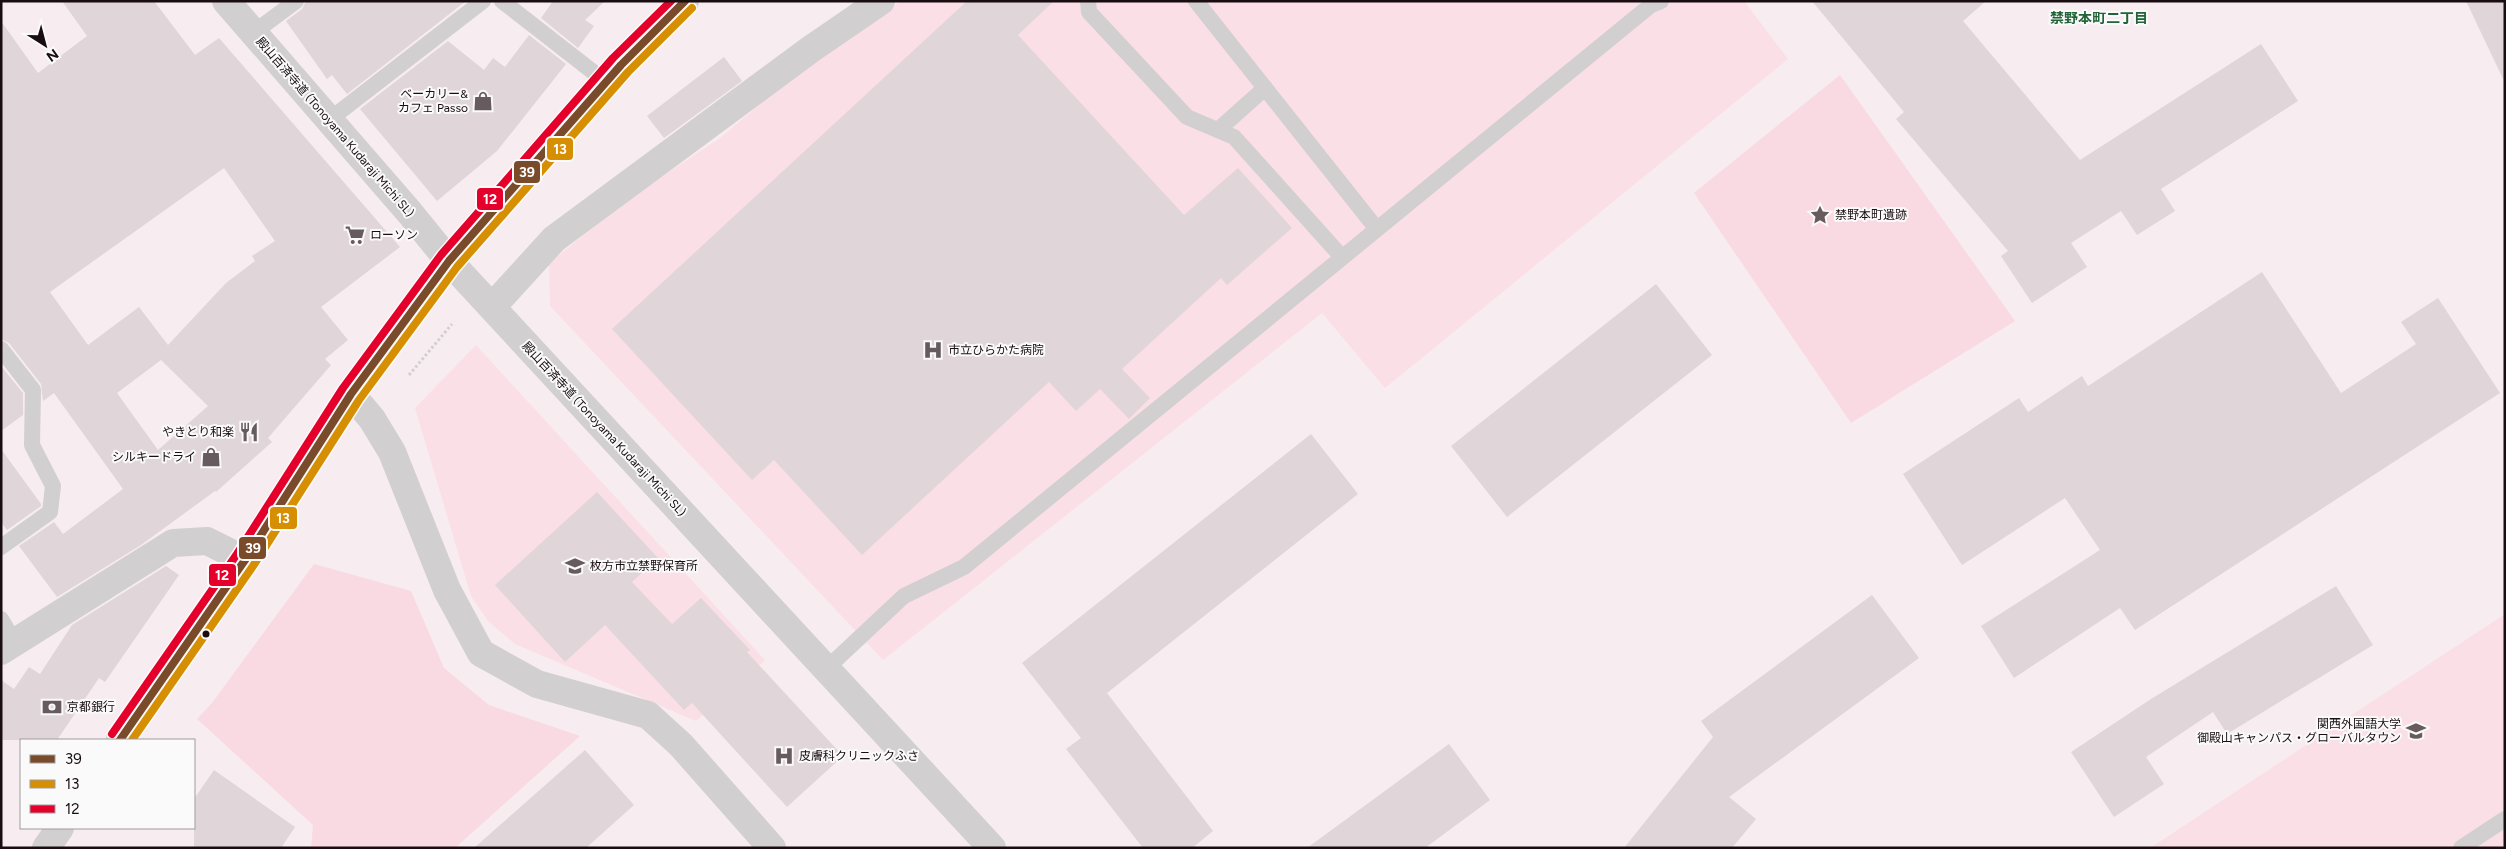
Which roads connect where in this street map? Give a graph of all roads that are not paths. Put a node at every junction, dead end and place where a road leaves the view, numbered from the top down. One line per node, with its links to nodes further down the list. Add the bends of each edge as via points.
1 (226, 1): 10 (street, 殿山百済寺道 (Tonoyama Kudaraji Michi SL))
2 (296, 1): 10 (lane)
3 (483, 1): 13 (lane)
4 (502, 1): 11 (lane)
5 (685, 1): 11 (street)
6 (881, 1): 18 (street, via 554,239)
7 (1088, 1): 14 (lane, via 1089,12 1187,117)
8 (1196, 1): 12 (lane)
9 (1661, 1): 15 (lane, via 1651,5)
10 (253, 33): 13 (street, 殿山百済寺道 (Tonoyama Kudaraji Michi SL))
11 (606, 82): 17 (street)
12 (1265, 88): 14 (lane); 15 (lane)
13 (329, 120): 17 (street, 殿山百済寺道 (Tonoyama Kudaraji Michi SL), via 410,212)
14 (1218, 130): 16 (lane, via 1234,137)
15 (1376, 228): 16 (lane)
16 (1341, 256): 25 (lane, via 964,567 904,596)
17 (448, 261): 18 (street, 殿山百済寺道 (Tonoyama Kudaraji Michi SL)); 20 (street)
18 (492, 307): 25 (street, 殿山百済寺道 (Tonoyama Kudaraji Michi SL))
19 (1, 349): 21 (lane, via 33,390 32,445 54,486 50,512)
20 (351, 394): 22 (street); 30 (street, via 372,419 392,452 447,590 481,652 537,684 648,716 681,745)
21 (1, 547)
22 (245, 560): 24 (street, via 207,541 172,543); 26 (street)
23 (1, 619): 24 (lane)
24 (8, 647)
25 (826, 669): 31 (street, 殿山百済寺道 (Tonoyama Kudaraji Michi SL))
26 (121, 739)
27 (2505, 819): 32 (lane)
28 (59, 829): 29 (street)
29 (46, 848)
30 (772, 848)
31 (992, 848)
32 (2461, 848)

